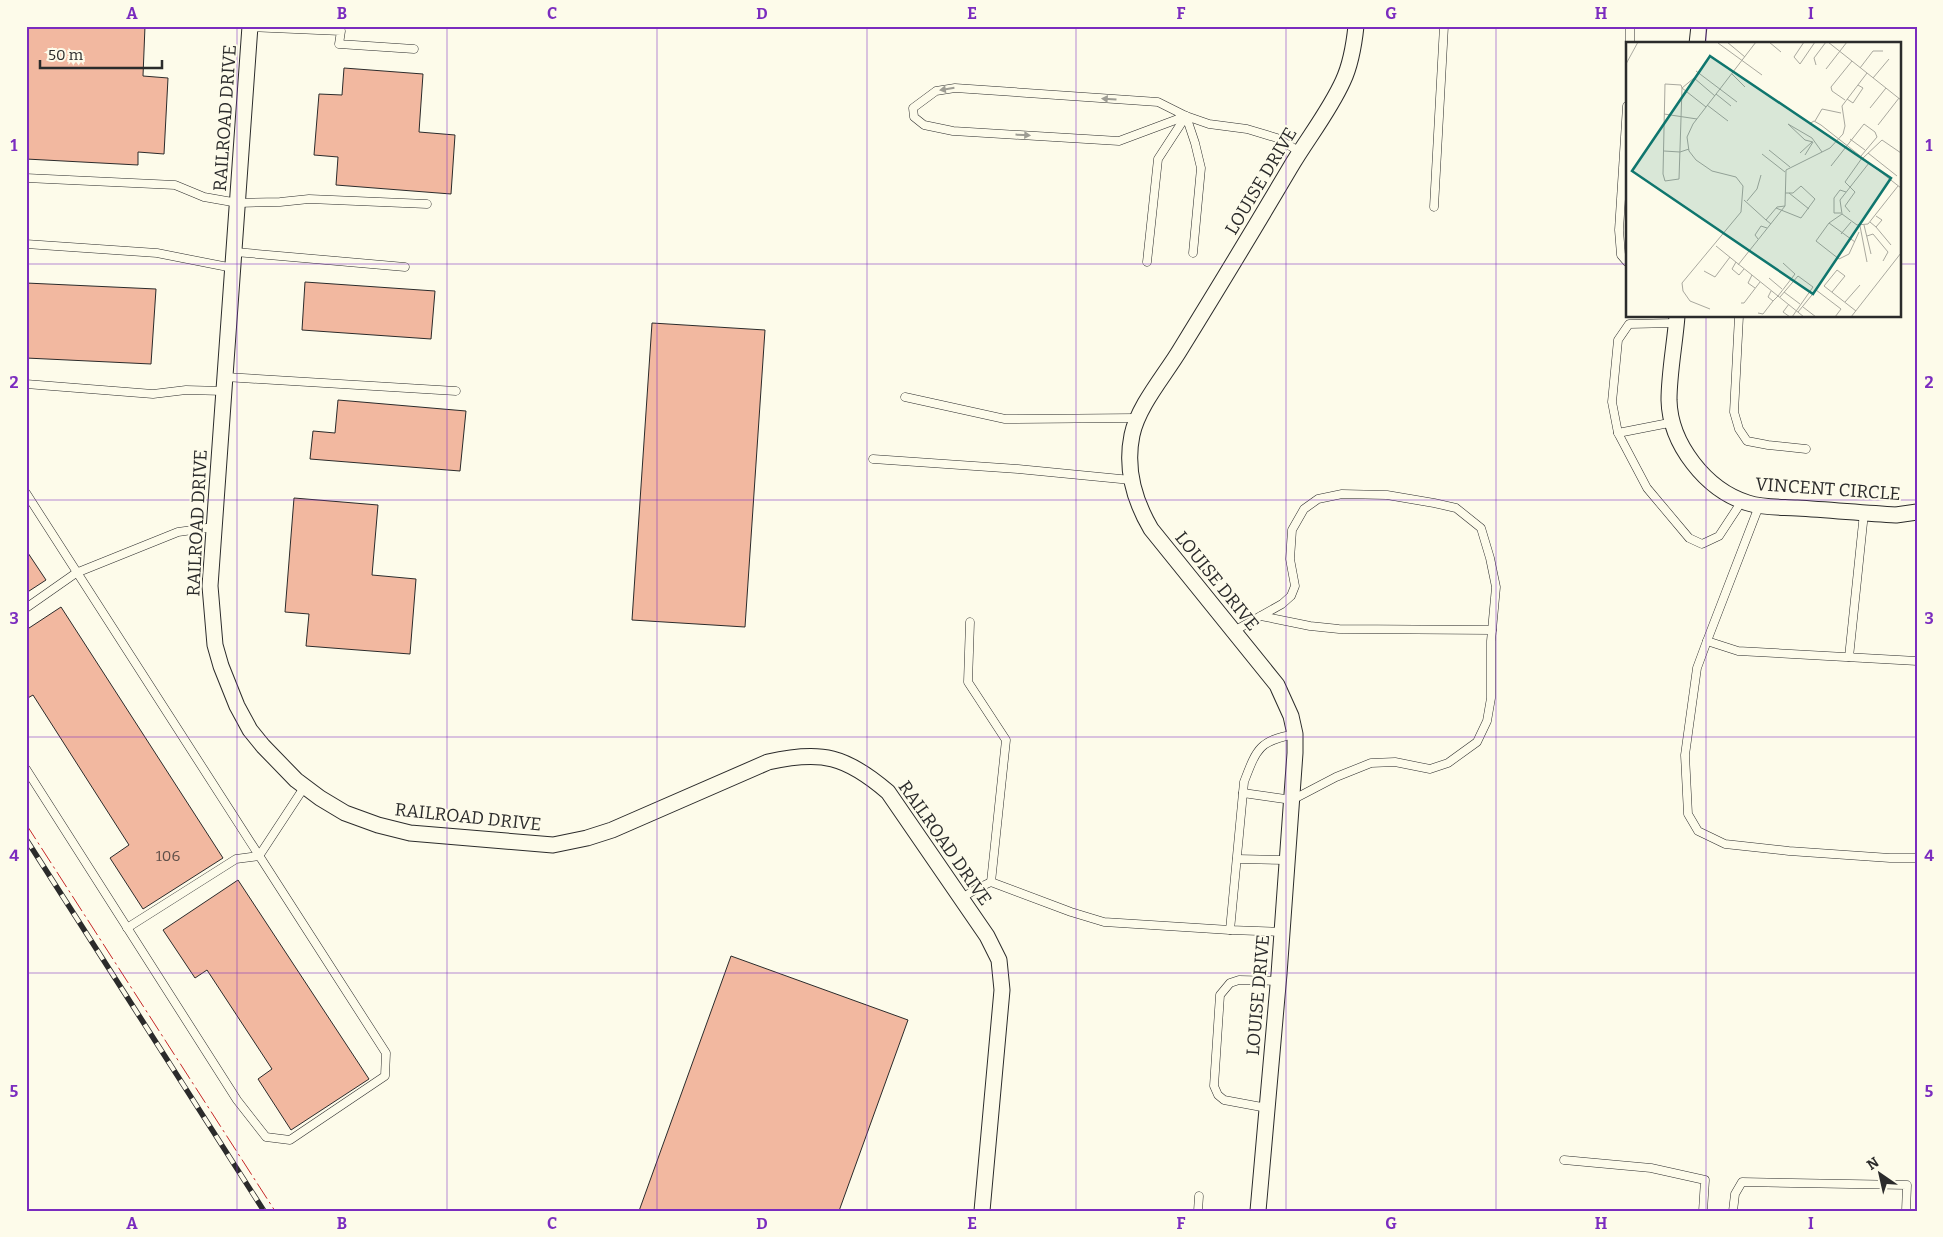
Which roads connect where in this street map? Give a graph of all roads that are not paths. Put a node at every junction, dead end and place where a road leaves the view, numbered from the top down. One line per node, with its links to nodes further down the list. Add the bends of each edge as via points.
1 (250, 26): 8 (lane, via 341,31 339,44); 13 (street, RAILROAD DRIVE)
2 (1356, 26): 11 (street, LOUISE DRIVE, via 1344,80)
3 (1444, 26): 15 (lane)
4 (1630, 26): 6 (lane)
5 (1699, 26): 7 (street)
6 (1630, 42)
7 (1698, 42)
8 (414, 49)
9 (1186, 116): 9 (lane, one-way to 9, via 1158,102 955,88 936,91 913,108 914,117 924,125 953,130 1119,141); 11 (lane, via 1277,138); 18 (lane, via 1201,168); 20 (lane, via 1158,159)
10 (1626, 120): 19 (lane, via 1618,230 1621,256)
11 (1300, 152): 29 (street, LOUISE DRIVE)
12 (26, 178): 13 (lane, via 175,185 204,197)
13 (238, 203): 14 (lane, via 309,199); 17 (street, RAILROAD DRIVE)
14 (427, 204)
15 (1434, 207)
16 (26, 244): 22 (lane, via 157,253)
17 (235, 252): 21 (lane); 22 (street, RAILROAD DRIVE)
18 (1193, 253)
19 (1626, 261)
20 (1147, 262)
21 (405, 267)
22 (234, 268): 26 (street, RAILROAD DRIVE)
23 (1739, 318): 32 (lane, via 1734,412 1739,429 1747,441)
24 (1676, 320): 30 (street, VINCENT CIRCLE, via 1669,399); 31 (lane, via 1629,324 1618,340 1612,402)
25 (26, 384): 26 (lane, via 153,394)
26 (225, 384): 27 (lane); 40 (street, RAILROAD DRIVE)
27 (456, 391)
28 (905, 397): 29 (lane, via 1005,419)
29 (1137, 418): 34 (street, LOUISE DRIVE, via 1130,452)
30 (1674, 422): 31 (lane); 36 (street, VINCENT CIRCLE, via 1681,442 1700,471 1716,486)
31 (1618, 434): 36 (lane, via 1648,488 1689,538 1702,544 1719,536)
32 (1806, 449)
33 (873, 459): 34 (lane)
34 (1131, 480): 46 (street, LOUISE DRIVE, via 1140,509 1151,529)
35 (26, 493): 41 (lane)
36 (1742, 501): 37 (street, VINCENT CIRCLE)
37 (1759, 506): 39 (street, VINCENT CIRCLE); 47 (lane)
38 (1917, 512): 39 (street, VINCENT CIRCLE, via 1896,515)
39 (1864, 513): 48 (lane)
40 (214, 527): 41 (lane, via 178,532); 52 (street, RAILROAD DRIVE, via 211,608 215,646 221,666 250,730 277,762)
41 (76, 573): 42 (lane); 55 (lane)
42 (26, 608)
43 (1261, 616): 45 (lane, via 1340,629); 45 (lane, via 1291,596 1295,586 1290,559 1292,530 1304,509 1318,499 1342,494 1387,495 1456,508 1481,528 1496,587); 46 (lane)
44 (970, 622): 59 (lane, via 968,682 1006,740)
45 (1492, 630): 54 (lane, via 1491,698 1487,721 1476,742 1448,763 1430,769 1395,762 1371,763)
46 (1234, 631): 50 (street, LOUISE DRIVE, via 1277,685 1292,716)
47 (1707, 641): 48 (lane, via 1738,650); 56 (lane, via 1697,668 1685,755 1688,814 1698,831 1725,844)
48 (1849, 657): 49 (lane)
49 (1917, 661)
50 (1295, 734): 53 (lane, via 1266,742 1253,759); 54 (street, LOUISE DRIVE)
51 (26, 769): 61 (lane)
52 (305, 786): 55 (lane); 60 (street, RAILROAD DRIVE, via 346,813 410,833 553,845 612,830 768,762 795,756 817,756 851,764 888,792)
53 (1243, 793): 54 (lane); 57 (lane)
54 (1292, 800): 58 (street, LOUISE DRIVE)
55 (259, 856): 61 (lane, via 236,859); 61 (lane, via 386,1053 385,1076 290,1140 266,1137 236,1100)
56 (1917, 858)
57 (1237, 859): 58 (lane); 62 (lane)
58 (1288, 860): 63 (street, LOUISE DRIVE)
59 (991, 882): 60 (lane); 62 (lane, via 1104,922)
60 (962, 898): 68 (street, RAILROAD DRIVE, via 999,960 1002,990)
61 (127, 928)
62 (1230, 930): 63 (lane)
63 (1282, 932): 64 (street, LOUISE DRIVE)
64 (1279, 981): 65 (street, LOUISE DRIVE); 65 (lane, via 1239,980 1230,983 1220,995 1216,1091 1224,1100)
65 (1267, 1108): 70 (street, LOUISE DRIVE)
66 (1564, 1160): 71 (lane, via 1651,1168 1705,1180)
67 (1199, 1196): 69 (lane)
68 (982, 1211)
69 (1198, 1211)
70 (1258, 1211)
71 (1703, 1211)
72 (1733, 1211): 73 (lane, via 1735,1194 1742,1182 1907,1185)
73 (1906, 1211)

